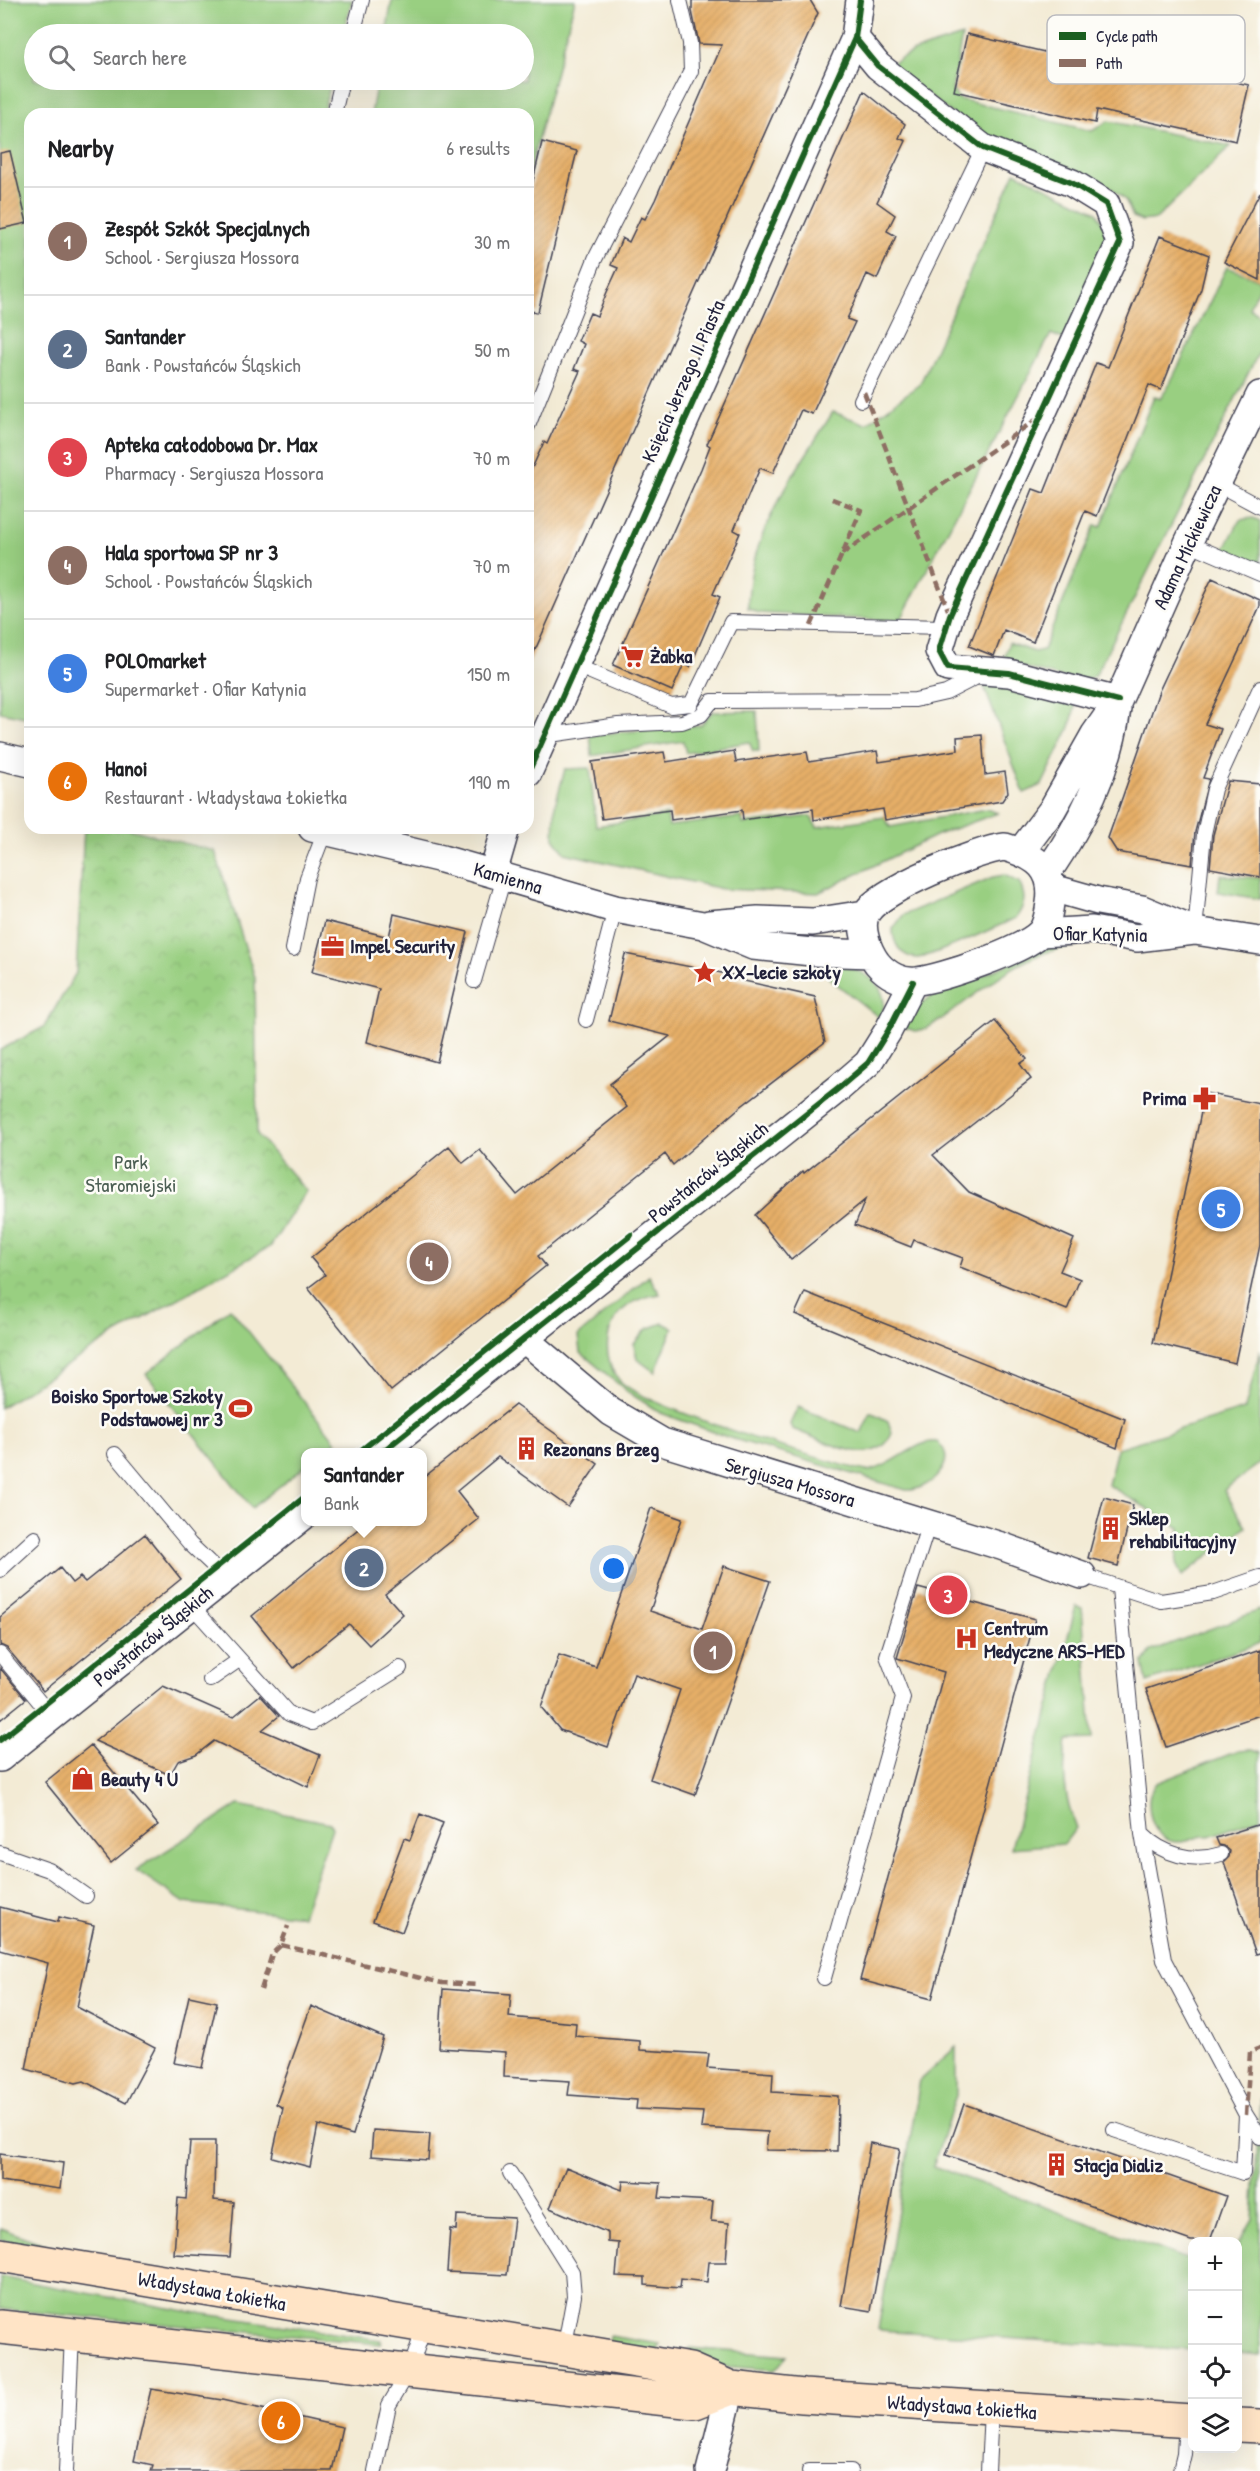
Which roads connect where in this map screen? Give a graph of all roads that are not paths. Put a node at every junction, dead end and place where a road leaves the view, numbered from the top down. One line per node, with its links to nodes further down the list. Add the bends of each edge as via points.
1 (362, 0): 4 (lane)
2 (680, 0): 11 (lane, via 690,43 691,70 595,259)
3 (860, 0): 5 (street, Księcia Jerzego II Piasta)
4 (356, 24)
5 (855, 38): 8 (street, via 878,66); 17 (street, Księcia Jerzego II Piasta)
6 (340, 90): 7 (lane)
7 (335, 108)
8 (983, 148): 10 (lane); 16 (street, via 1072,183 1107,204 1120,243)
9 (1260, 395): 12 (street, Adama Mickiewicza)
10 (861, 400)
11 (534, 411)
12 (1217, 484): 13 (lane); 14 (street, Adama Mickiewicza)
13 (1260, 507)
14 (1188, 543): 15 (lane); 20 (street, Adama Mickiewicza)
15 (1260, 574)
16 (944, 627): 17 (lane, via 731,622 691,704 671,706); 18 (street, via 939,651 948,668)
17 (574, 665): 21 (street, Księcia Jerzego II Piasta)
18 (988, 671): 20 (street); 21 (lane, via 946,693 915,700 712,701 701,715 682,722 618,725)
19 (1260, 688): 34 (lane, via 1214,789 1204,834)
20 (1118, 701): 28 (street, Adama Mickiewicza, via 1052,810); 30 (street, Adama Mickiewicza, via 1113,740 1096,788)
21 (543, 736): 23 (street, Księcia Jerzego II Piasta)
22 (0, 756): 24 (street)
23 (534, 758)
24 (24, 762)
25 (333, 834): 37 (lane, via 307,879)
26 (346, 834): 29 (street, Kamienna)
27 (505, 834): 29 (street)
28 (1021, 851): 30 (street, via 1035,859); 32 (street, via 991,848 971,856 891,891)
29 (498, 875): 31 (street, Kamienna); 39 (lane)
30 (1049, 880): 34 (street, Ofiar Katynia, via 1098,901 1142,909); 35 (street, via 1049,912)
31 (615, 909): 33 (street, Kamienna); 41 (lane)
32 (865, 914): 33 (street, Kamienna, via 813,922 758,920); 38 (street)
33 (704, 925): 38 (street, Kamienna, via 753,946)
34 (1195, 931): 35 (street, Ofiar Katynia, via 1137,938 1092,930); 36 (street, Ofiar Katynia)
35 (1040, 933): 40 (street, via 1016,948 933,979)
36 (1260, 940)
37 (293, 949)
38 (871, 954): 40 (street, via 884,971)
39 (474, 981)
40 (913, 982): 42 (street, Powstańców Śląskich, via 868,1062)
41 (586, 1020)
42 (523, 1338): 43 (street, Powstańców Śląskich); 46 (street, Sergiusza Mossora, via 611,1412 662,1442)
43 (387, 1448)
44 (116, 1454): 51 (lane, via 190,1544)
45 (301, 1518): 51 (street, Powstańców Śląskich)
46 (929, 1523): 49 (street, Sergiusza Mossora); 64 (lane, via 887,1656 903,1698)
47 (36, 1538): 48 (lane)
48 (0, 1570)
49 (1082, 1575): 52 (lane)
50 (1260, 1577): 52 (lane, via 1213,1593 1161,1601)
51 (226, 1578): 53 (street, Powstańców Śląskich)
52 (1119, 1588): 60 (lane)
53 (196, 1603): 55 (lane, via 199,1614); 58 (street, Powstańców Śląskich)
54 (0, 1654): 58 (lane)
55 (239, 1660): 56 (lane, via 289,1714 312,1723); 57 (lane)
56 (400, 1668)
57 (210, 1680)
58 (52, 1717): 59 (street, Powstańców Śląskich)
59 (0, 1758)
60 (1142, 1834): 62 (lane, via 1152,1844 1176,1855); 65 (lane, via 1164,1960)
61 (0, 1853): 63 (lane, via 49,1870)
62 (1221, 1854)
63 (86, 1896)
64 (824, 1977)
65 (1246, 2115): 66 (lane, via 1243,2173); 67 (lane)
66 (1114, 2130)
67 (1260, 2137)
68 (510, 2173): 73 (lane, via 572,2271 574,2296)
69 (0, 2255): 70 (main road, Władysława Łokietka)
70 (425, 2324): 73 (main road, Władysława Łokietka); 74 (lane)
71 (0, 2327): 72 (main road, Władysława Łokietka)
72 (72, 2335): 74 (main road, Władysława Łokietka); 81 (lane)
73 (564, 2350): 75 (main road, Władysława Łokietka, via 690,2370)
74 (410, 2370): 75 (main road, Władysława Łokietka, via 695,2402); 82 (lane, via 389,2405)
75 (731, 2388): 76 (main road, Władysława Łokietka); 83 (street)
76 (991, 2410): 77 (main road, Władysława Łokietka); 86 (lane)
77 (1188, 2421)
78 (1242, 2425): 79 (main road)
79 (1260, 2426)
80 (1188, 2428): 87 (lane)
81 (66, 2471)
82 (375, 2471)
83 (710, 2471)
84 (809, 2471): 85 (lane)
85 (851, 2471)
86 (988, 2471)
87 (1180, 2471)

